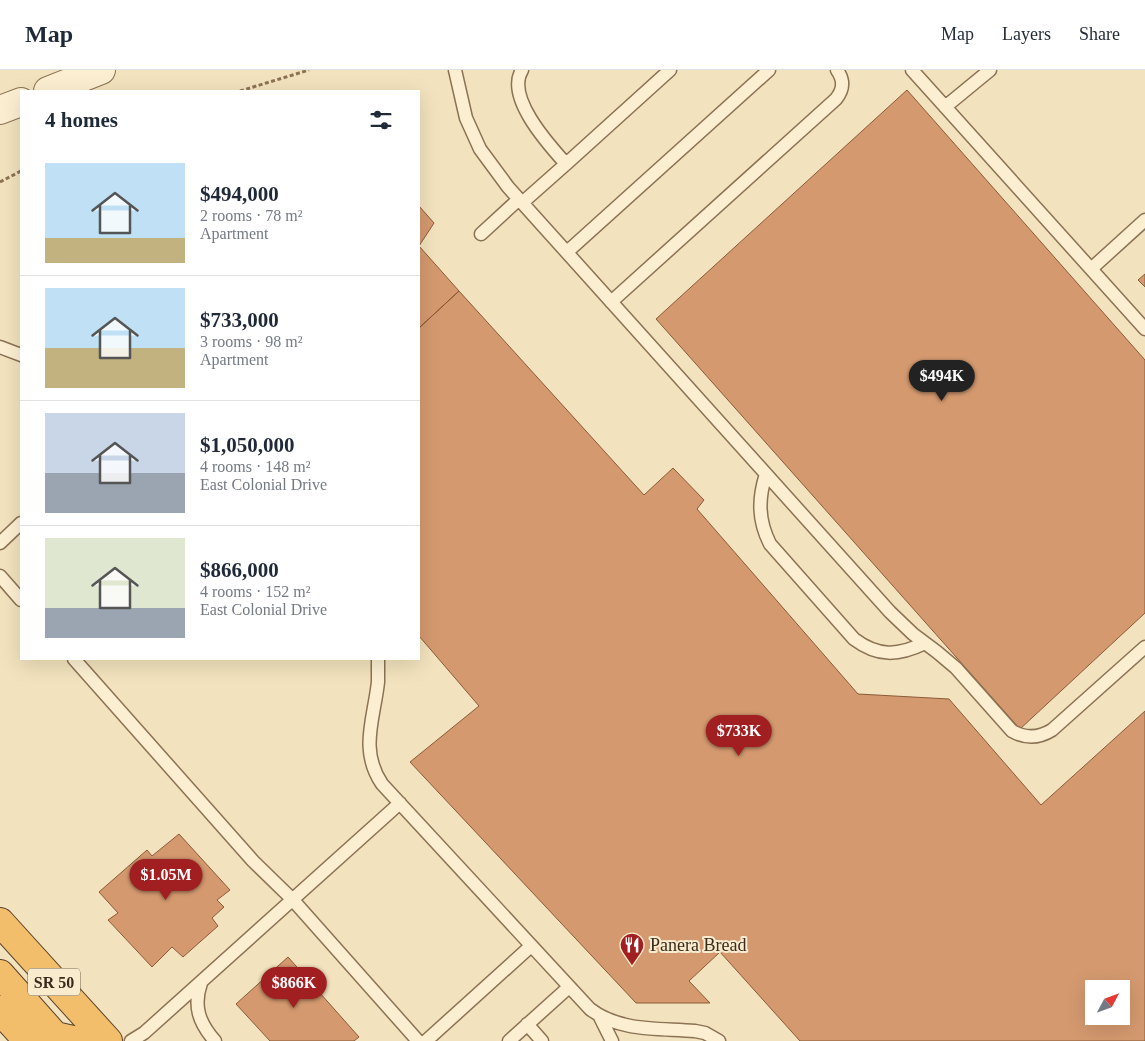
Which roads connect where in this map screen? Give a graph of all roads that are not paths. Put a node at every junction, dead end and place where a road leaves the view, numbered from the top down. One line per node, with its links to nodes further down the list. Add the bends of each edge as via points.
1 (100, 70): 9 (street)
2 (455, 70): 12 (lane, via 466,118 480,149)
3 (522, 70): 11 (lane, via 518,84 529,115 545,141)
4 (670, 70): 11 (lane)
5 (769, 70): 15 (lane)
6 (837, 70): 17 (lane, via 843,86 836,99)
7 (912, 70): 10 (lane)
8 (990, 70): 10 (lane)
9 (50, 90)
10 (945, 107): 16 (lane)
11 (566, 164): 12 (lane)
12 (521, 201): 14 (lane); 15 (lane)
13 (1145, 220): 16 (lane)
14 (481, 234)
15 (566, 252): 17 (lane)
16 (1091, 269): 18 (lane)
17 (611, 302): 21 (lane)
18 (1145, 329)
19 (0, 347): 20 (lane)
20 (20, 355)
21 (766, 474): 26 (lane, via 890,612); 26 (lane, via 760,504 764,533 770,544 854,639 864,647 887,653 901,652)
22 (20, 524): 23 (lane)
23 (0, 543)
24 (0, 576): 25 (lane)
25 (20, 599)
26 (925, 643): 27 (lane, via 956,668 1012,732 1031,737 1057,727)
27 (1145, 647)
28 (75, 660): 31 (lane, via 253,861)
29 (378, 660): 30 (lane, via 378,683 369,741 371,761 382,784)
30 (400, 803): 31 (lane); 33 (lane)
31 (292, 899): 35 (lane); 45 (lane)
32 (0, 922): 42 (highway, SR 50)
33 (531, 946): 36 (lane); 46 (lane)
34 (0, 974): 41 (highway, via 55,1036)
35 (200, 982): 43 (lane); 44 (lane, via 199,1018)
36 (568, 988): 38 (lane); 39 (lane)
37 (0, 1010): 40 (highway)
38 (600, 1017): 49 (lane); 50 (lane, via 624,1025 705,1033)
39 (527, 1024): 47 (lane); 48 (lane)
40 (28, 1041)
41 (77, 1041)
42 (108, 1041)
43 (131, 1041)
44 (215, 1041)
45 (418, 1041)
46 (426, 1041)
47 (509, 1041)
48 (542, 1041)
49 (612, 1041)
50 (719, 1041)

